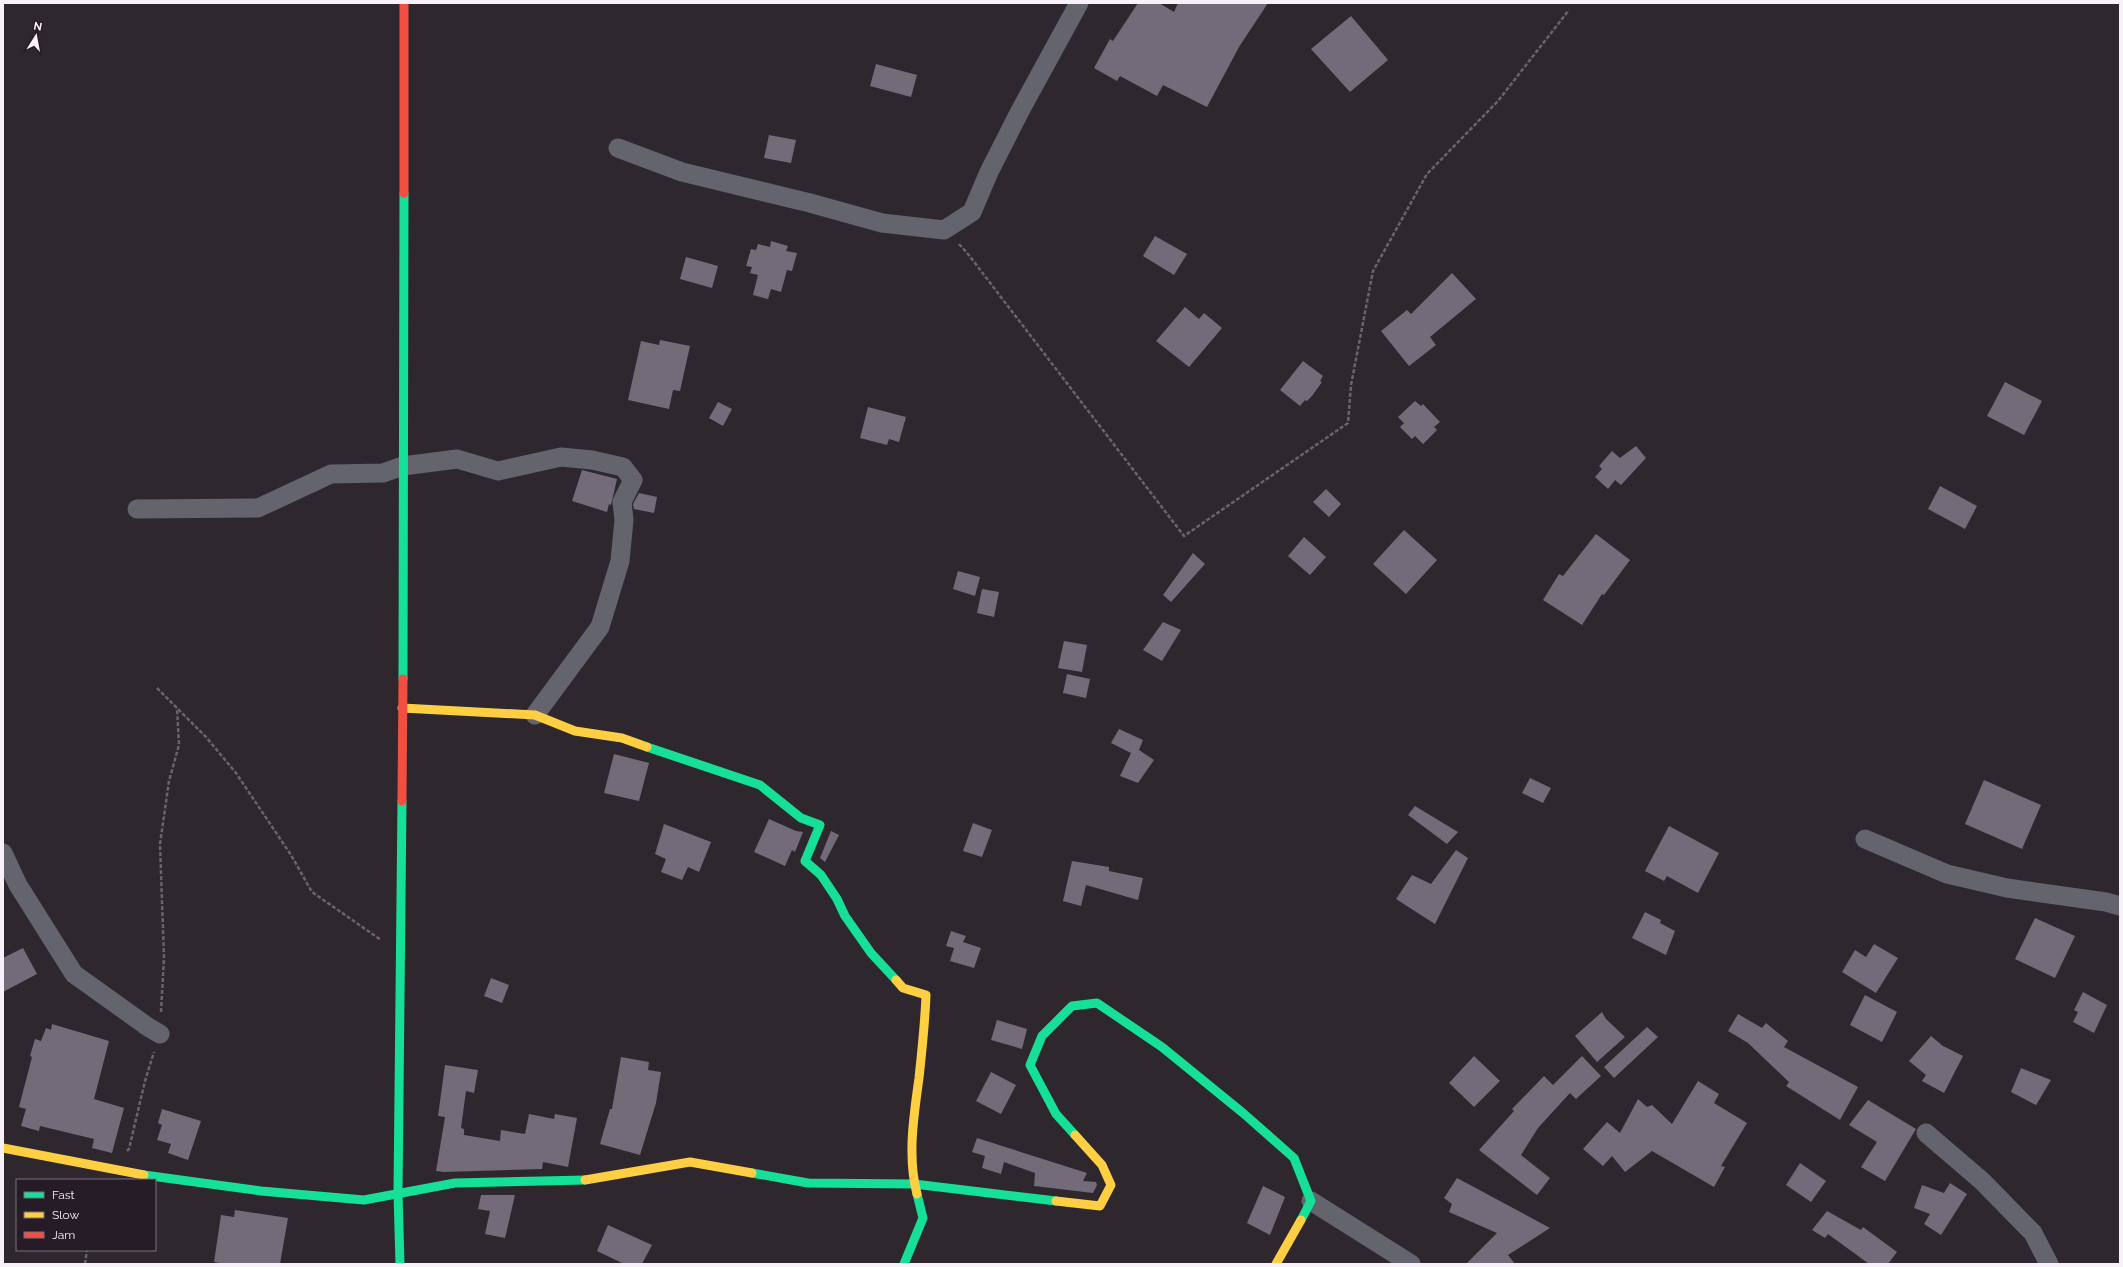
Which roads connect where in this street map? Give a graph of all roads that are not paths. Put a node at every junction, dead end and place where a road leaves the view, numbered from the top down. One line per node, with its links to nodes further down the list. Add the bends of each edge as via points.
1 (404, 3): 4 (street)
2 (1079, 3): 3 (street, via 1020,111 972,212 944,230 882,223 682,172)
3 (618, 148)
4 (403, 466): 5 (street, via 383,473 331,474 258,508); 6 (street); 7 (street, via 456,459 498,471 561,457 623,467 633,480 622,502 624,520 620,561 600,627)
5 (137, 510)
6 (402, 708): 7 (street); 15 (street, via 402,952)
7 (535, 715): 14 (street, via 575,731 622,738 760,786 800,818 820,826 805,861 821,875 871,953 902,988 926,995 924,1036 912,1136)
8 (1865, 839): 10 (street, via 1947,874 2007,888)
9 (3, 853): 11 (street, via 18,885 74,974)
10 (2120, 906)
11 (160, 1034)
12 (1926, 1132): 21 (street, via 1982,1181 2033,1233)
13 (3, 1148): 15 (street, via 161,1178 261,1191 364,1200)
14 (914, 1184): 15 (street, via 808,1183 690,1162 582,1181 455,1183); 16 (street, via 1100,1206 1111,1185 1102,1165 1056,1114 1030,1065 1042,1036 1072,1006 1097,1002 1162,1047 1294,1158); 18 (street, via 923,1218)
15 (398, 1193): 17 (street)
16 (1311, 1201): 19 (street); 20 (street)
17 (400, 1264)
18 (904, 1264)
19 (1276, 1264)
20 (1411, 1264)
21 (2049, 1264)

